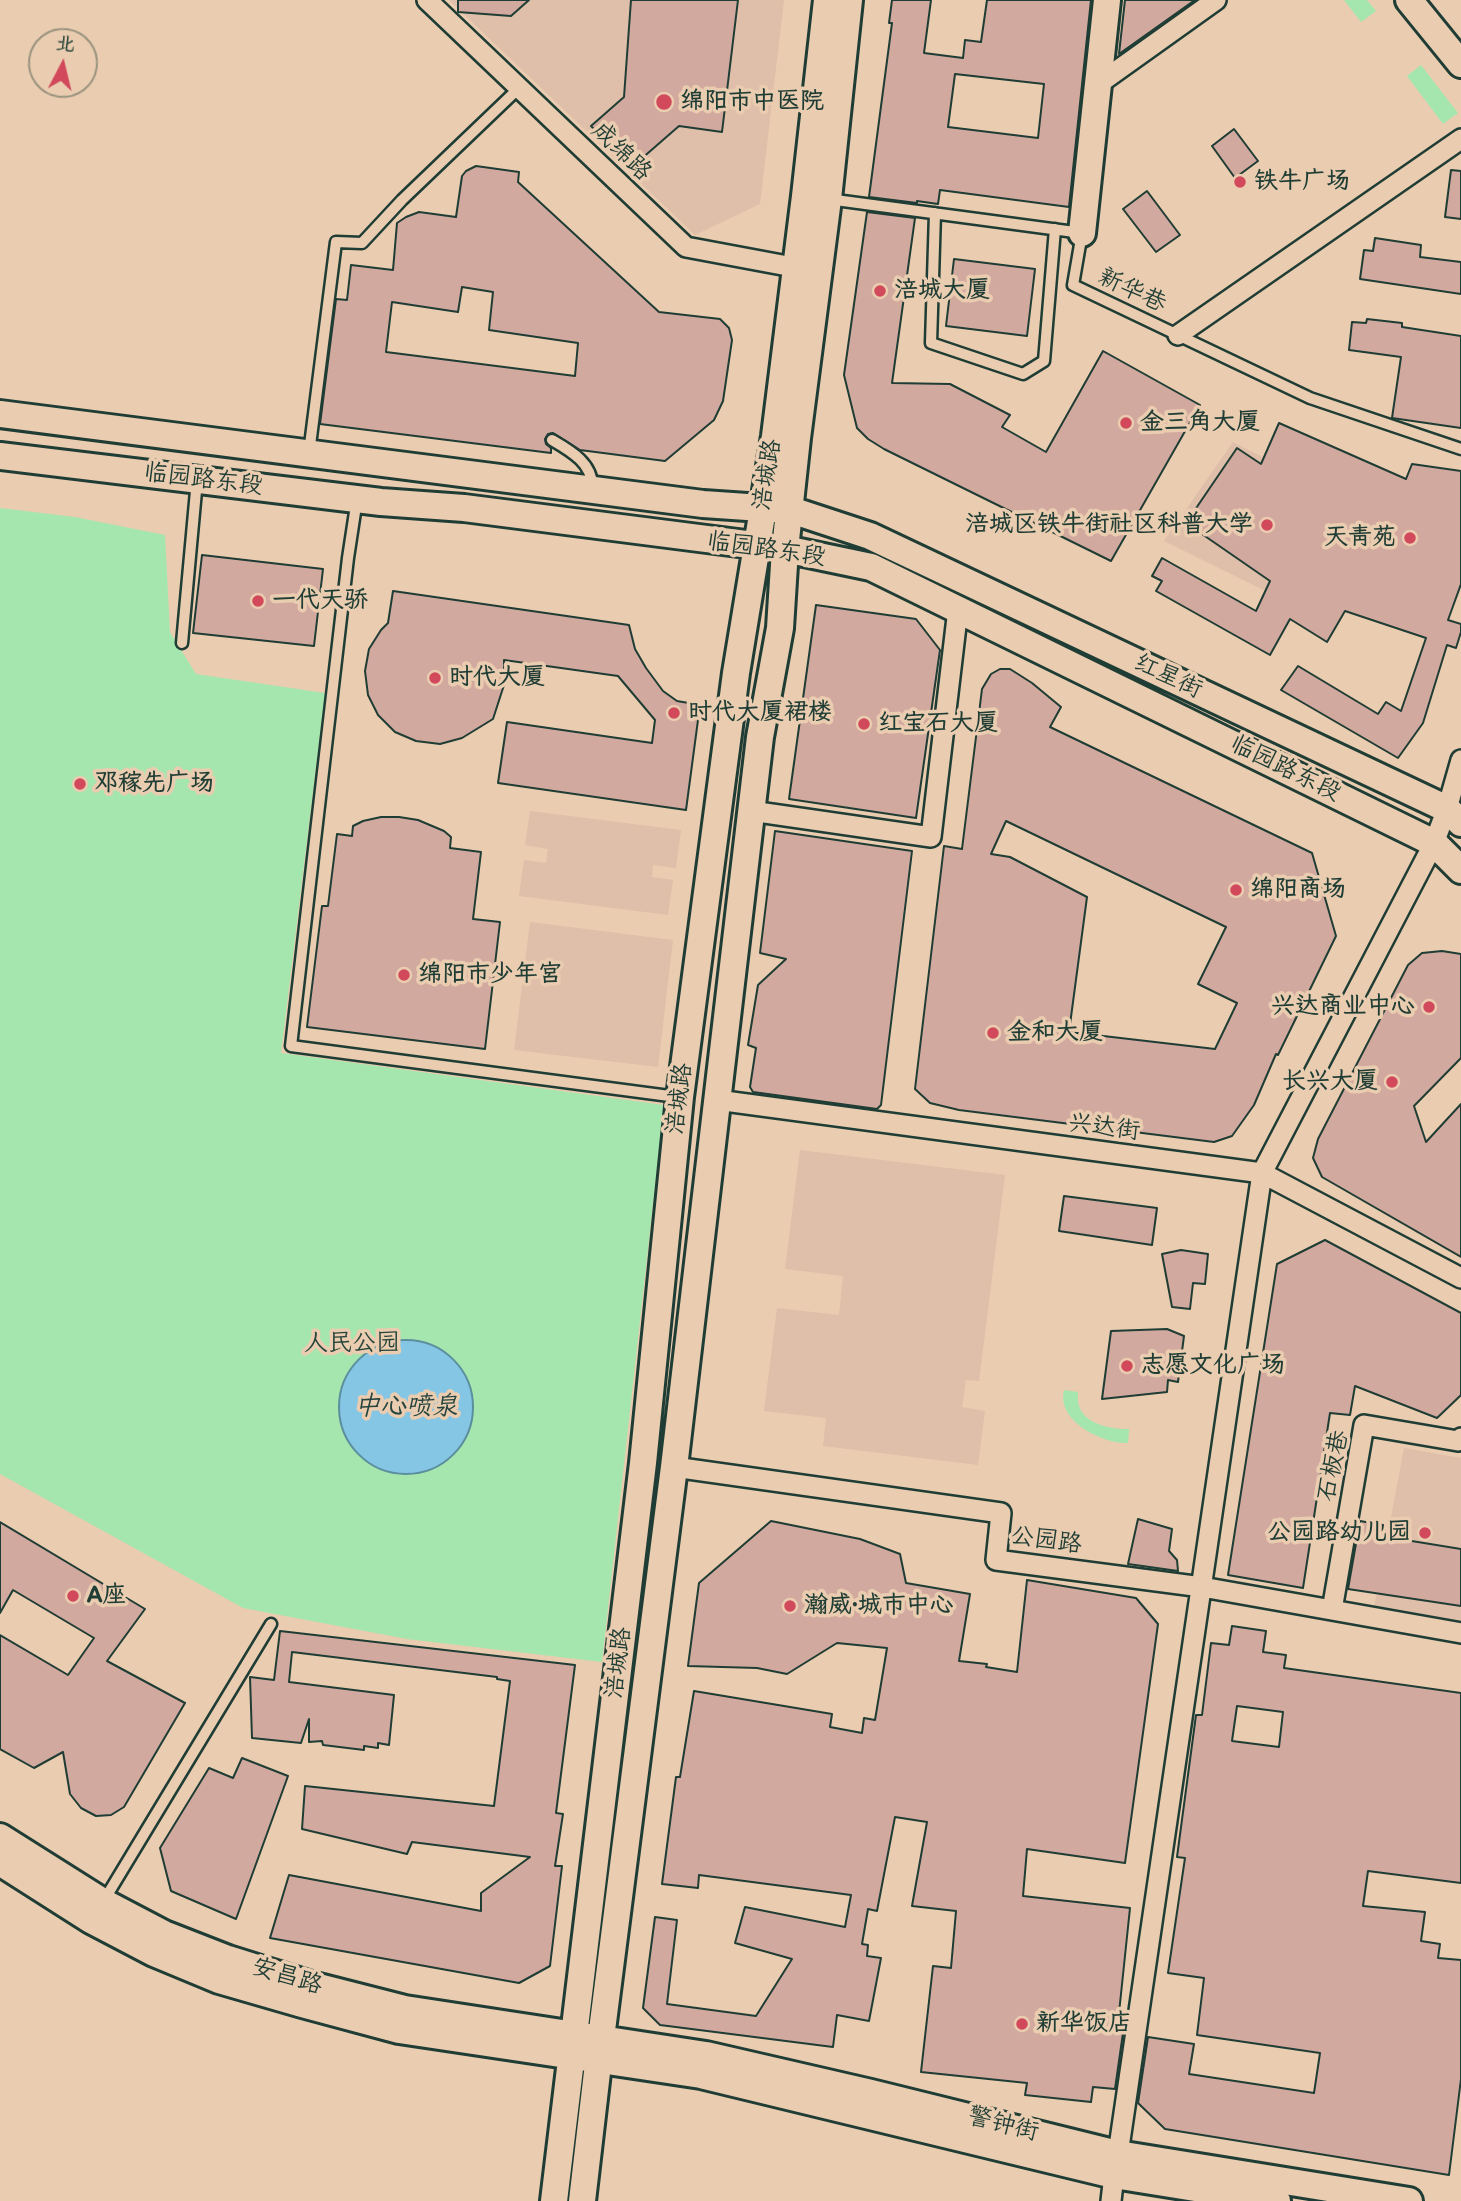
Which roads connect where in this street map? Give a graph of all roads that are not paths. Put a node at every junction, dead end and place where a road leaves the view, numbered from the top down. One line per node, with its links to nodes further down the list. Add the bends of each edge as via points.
1 (426, 0): 9 (street, 成绵路)
2 (827, 0): 15 (main road, 涪城路, via 805,196)
3 (849, 0): 11 (main road, 涪城路)
4 (1107, 0): 8 (main road)
5 (1216, 0): 8 (street)
6 (1409, 0): 7 (main road)
7 (1461, 64)
8 (1097, 85): 14 (main road)
9 (519, 88): 15 (street, 成绵路, via 686,247); 20 (lane, via 362,243 336,242)
10 (1461, 139): 16 (street)
11 (828, 199): 12 (lane); 15 (main road, 涪城路)
12 (935, 213): 13 (lane); 13 (lane, via 931,342 1023,374 1044,362)
13 (1055, 229): 14 (lane)
14 (1082, 233): 16 (lane, 新华巷, via 1073,285)
15 (806, 269): 25 (main road, 涪城路); 26 (main road, 涪城路)
16 (1178, 335): 19 (lane, 新华巷, via 1310,398)
17 (0, 414): 20 (main road, 红星街)
18 (552, 440): 23 (lane, via 581,460 590,474)
19 (1461, 449)
20 (309, 454): 23 (main road, 红星街)
21 (0, 456): 22 (main road, 临园路东段)
22 (198, 479): 24 (main road, 临园路东段); 30 (lane)
23 (592, 490): 25 (main road, 红星街)
24 (357, 499): 27 (main road, 临园路东段, via 464,508); 36 (lane, via 291,1046)
25 (763, 508): 26 (main road, 红星街); 27 (main road, 涪城路)
26 (791, 510): 28 (main road, 涪城路); 33 (main road, 红星街, via 870,536)
27 (757, 546): 28 (main road, 临园路东段); 36 (main road, 涪城路)
28 (785, 550): 29 (main road, 临园路东段, via 870,567); 32 (main road, 涪城路, via 780,628)
29 (958, 609): 32 (street, via 931,837); 34 (main road, 临园路东段)
30 (181, 643)
31 (1461, 760): 33 (street)
32 (751, 811): 37 (main road, 涪城路)
33 (1454, 816): 34 (street)
34 (1434, 843): 35 (main road, 临园路东段); 38 (street)
35 (1461, 870)
36 (680, 1097): 49 (main road, 涪城路, via 643,1463)
37 (717, 1100): 38 (street, 兴达街); 41 (main road, 涪城路)
38 (1262, 1173): 39 (street, 兴达街); 42 (street)
39 (1461, 1278)
40 (1461, 1438): 43 (street, 石板巷, via 1364,1425)
41 (674, 1466): 42 (street, 公园路, via 1001,1513 996,1560); 50 (main road, 涪城路)
42 (1202, 1587): 43 (street, 公园路); 51 (street)
43 (1332, 1610): 45 (street, 公园路)
44 (271, 1624): 48 (lane)
45 (1461, 1633)
46 (0, 1837): 48 (main road, 安昌路)
47 (0, 1862): 49 (main road, 安昌路, via 91,1920 219,1980 399,2030)
48 (103, 1902): 49 (main road, 安昌路, via 164,1934 311,1985)
49 (572, 2045): 50 (main road, 警钟街); 52 (main road, 涪城路)
50 (600, 2049): 51 (main road, 警钟街); 53 (main road, 涪城路)
51 (1114, 2177): 54 (main road, 警钟街); 55 (main road, 警钟街)
52 (554, 2201)
53 (582, 2201)
54 (1277, 2201)
55 (1409, 2201)

